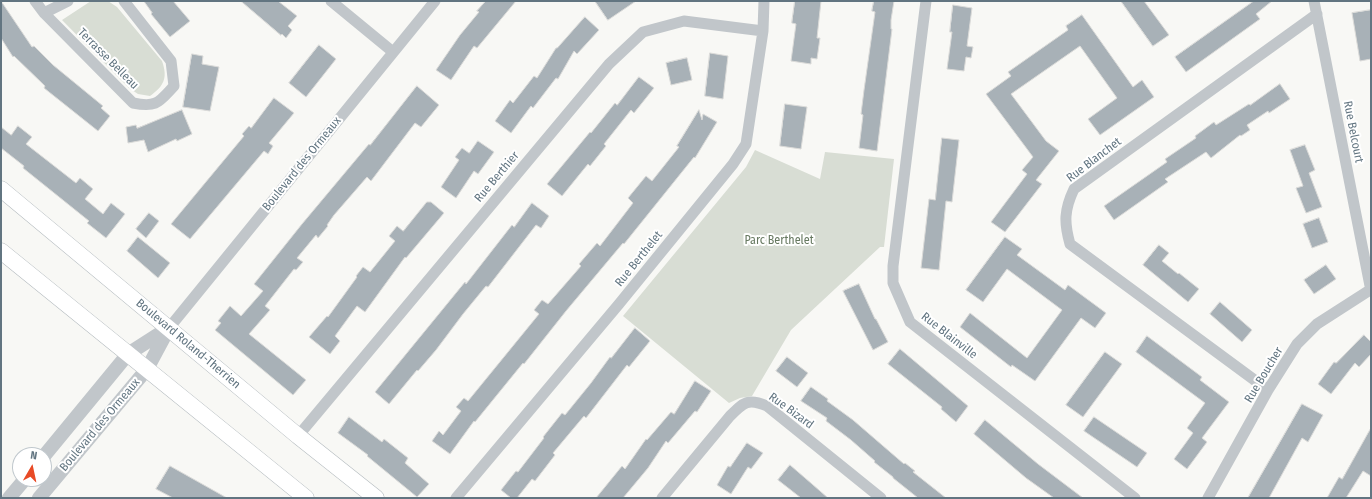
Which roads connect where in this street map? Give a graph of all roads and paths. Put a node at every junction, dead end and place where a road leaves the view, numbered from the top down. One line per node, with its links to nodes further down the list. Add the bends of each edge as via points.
1 (35, 1): 9 (street, Terrasse Belleau)
2 (68, 1): 9 (street)
3 (124, 1): 9 (street, Terrasse Belleau, via 171,61 174,86 159,101 147,106 133,103)
4 (331, 1): 12 (street)
5 (435, 1): 12 (street, Boulevard des Ormeaux)
6 (764, 1): 11 (street, Rue Berthelet)
7 (926, 1): 30 (street, Rue Blainville, via 893,283 910,322)
8 (1314, 1): 10 (street, Rue Belcourt)
9 (44, 13)
10 (1317, 14): 15 (street, Rue Belcourt); 19 (street, Rue Blanchet, via 1074,190 1067,204 1066,229 1070,244)
11 (763, 32): 20 (street, Rue Berthier, via 684,21 643,32 609,64); 27 (street, Rue Berthelet, via 746,144 742,151 619,304)
12 (393, 52): 16 (street, Boulevard des Ormeaux)
13 (1, 189): 16 (main road, Boulevard Roland-Therrien)
14 (1, 251): 17 (main road)
15 (1370, 291): 19 (street, Rue Boucher, via 1317,324 1298,344)
16 (169, 328): 17 (street, Boulevard des Ormeaux); 18 (street, Boulevard des Ormeaux); 20 (main road, Boulevard Roland-Therrien)
17 (128, 354): 18 (main road); 21 (street, Boulevard des Ormeaux)
18 (146, 370): 24 (street, Boulevard des Ormeaux); 25 (main road)
19 (1268, 390): 31 (street, Rue Boucher)
20 (298, 436): 26 (main road, Boulevard Roland-Therrien)
21 (51, 447)
22 (18, 487): 23 (street)
23 (9, 498)
24 (39, 498)
25 (306, 498)
26 (376, 498)
27 (456, 498)
28 (662, 498): 29 (street, Rue Bizard, via 730,416 749,401 767,406)
29 (880, 498)
30 (1135, 498)
31 (1208, 498)

